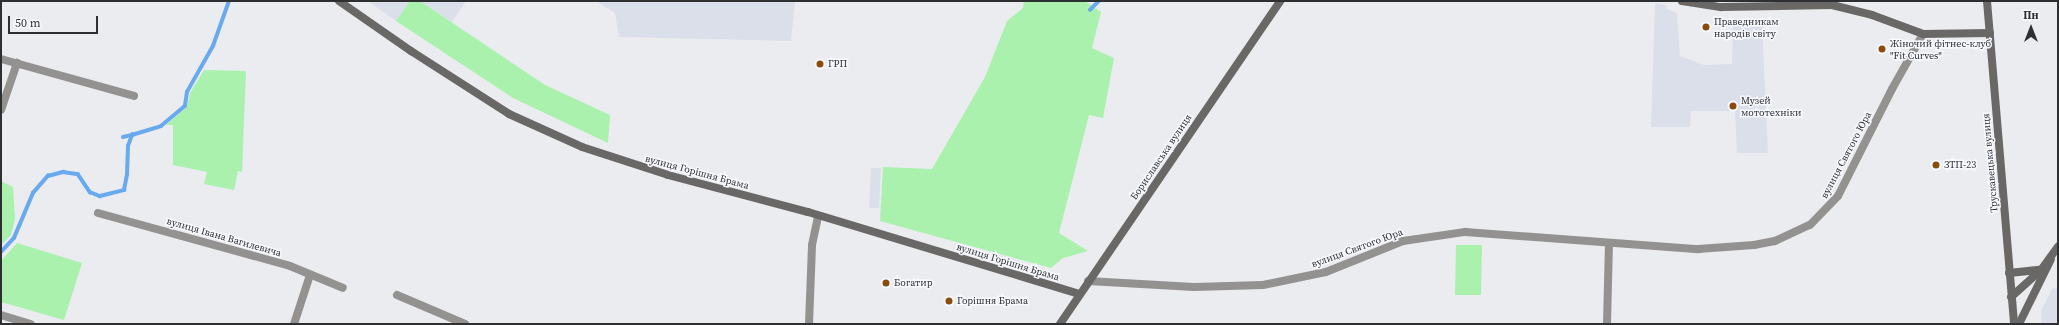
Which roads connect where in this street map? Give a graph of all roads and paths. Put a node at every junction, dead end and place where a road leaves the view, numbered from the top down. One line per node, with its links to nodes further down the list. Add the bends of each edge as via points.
1 (339, 1): 12 (street, вулиця Горішня Брама, via 484,98 558,137 668,175)
2 (1280, 1): 19 (street, Бориславська вулиця)
3 (1682, 1): 5 (street, via 1721,7 1832,5 1872,14)
4 (1987, 1): 6 (street, Трускавецька вулиця)
5 (1923, 34): 6 (street); 13 (street, вулиця Святого Юра, via 1838,196 1810,226 1775,241 1732,248 1671,248)
6 (1990, 34): 17 (street, Трускавецька вулиця)
7 (1, 59): 8 (street)
8 (17, 63): 9 (street); 10 (street)
9 (134, 96)
10 (1, 110)
11 (98, 213): 18 (street, вулиця Івана Вагилевича, via 275,262)
12 (818, 216): 21 (street, вулиця Горішня Брама); 28 (street, via 812,245)
13 (1609, 243): 19 (street, вулиця Святого Юра, via 1490,234 1450,234 1403,241 1326,272 1263,285 1194,287); 30 (street)
14 (2058, 247): 15 (street)
15 (2051, 259): 16 (street); 32 (street)
16 (2041, 270): 17 (street); 23 (street)
17 (2009, 273): 23 (street, Трускавецька вулиця)
18 (310, 275): 20 (street, вулиця Івана Вагилевича); 26 (street)
19 (1088, 281): 21 (street, Бориславська вулиця)
20 (343, 288)
21 (1080, 294): 29 (street, Бориславська вулиця)
22 (397, 295): 27 (street)
23 (2011, 297): 31 (street, Трускавецька вулиця)
24 (1, 315): 25 (street)
25 (32, 324)
26 (294, 324)
27 (465, 324)
28 (809, 324)
29 (1060, 324)
30 (1607, 324)
31 (2014, 324)
32 (2018, 324)

